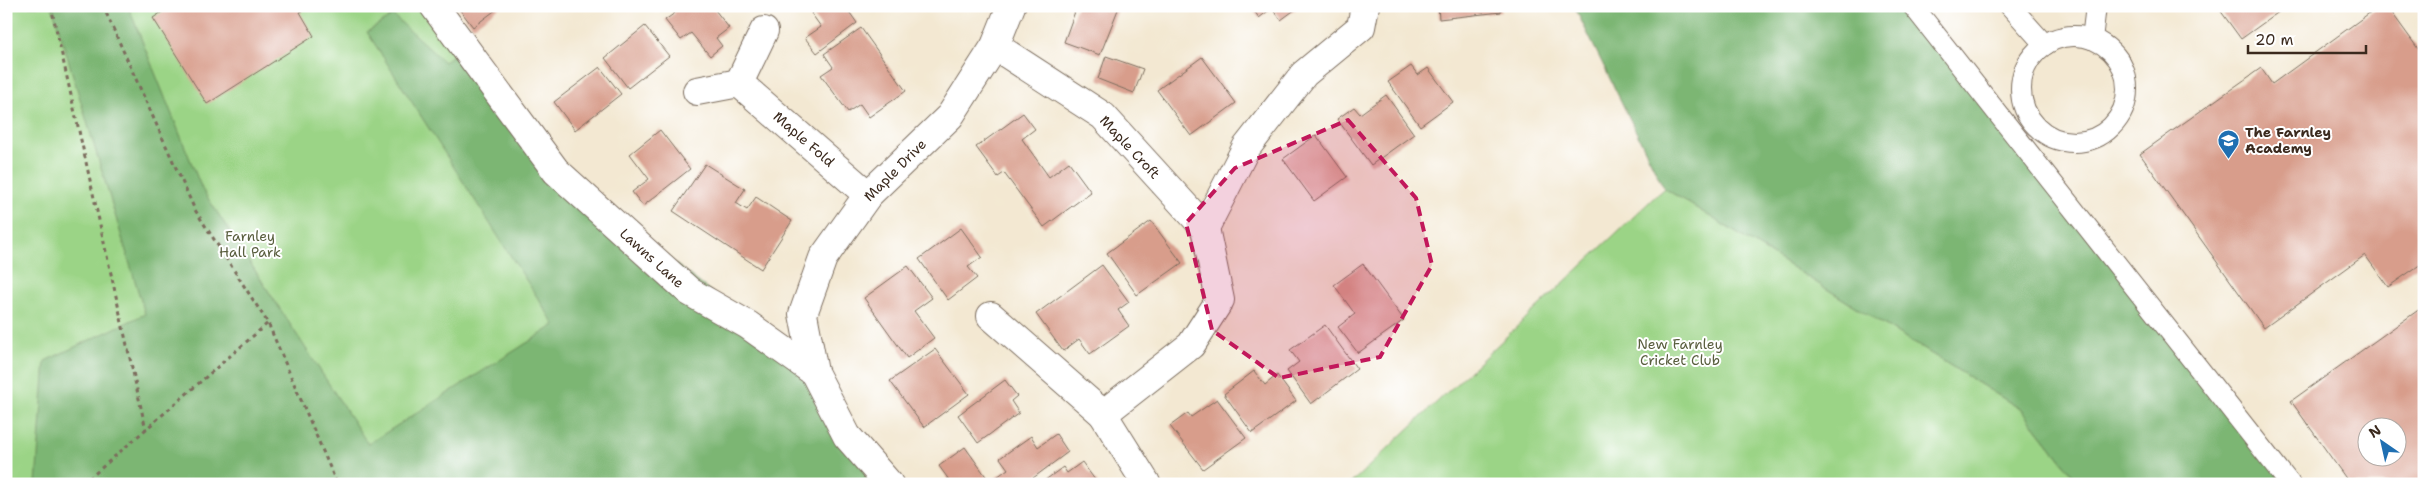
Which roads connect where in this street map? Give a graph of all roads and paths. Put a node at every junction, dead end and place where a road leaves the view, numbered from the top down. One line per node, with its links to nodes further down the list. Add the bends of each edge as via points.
1 (51, 6): 21 (path)
2 (102, 6): 18 (path, via 196,210)
3 (434, 6): 19 (street, Lawns Lane, via 556,171 690,292 748,325)
4 (1011, 6): 12 (street, Maple Drive)
5 (1365, 6): 16 (street, via 1361,27 1304,74 1246,148)
6 (1913, 6): 26 (lane)
7 (2010, 6): 11 (lane)
8 (2096, 6): 10 (lane)
9 (764, 31): 13 (street)
10 (2092, 39): 11 (lane, via 2071,35 2051,40); 11 (lane, via 2110,50 2123,68 2128,90 2122,112 2108,131 2088,141 2069,143 2050,137 2034,126 2024,110 2020,91 2023,71 2034,53)
11 (2045, 45)
12 (995, 46): 15 (street, Maple Drive, via 950,116); 16 (street, Maple Croft, via 1103,116)
13 (739, 83): 14 (street); 15 (street, Maple Fold)
14 (697, 91)
15 (868, 195): 19 (street, Maple Drive, via 823,258 803,314)
16 (1204, 228): 20 (street, Maple Croft, via 1220,300 1191,345)
17 (991, 316): 20 (street)
18 (268, 323): 21 (path); 24 (path)
19 (814, 372): 25 (street, Lawns Lane, via 847,436)
20 (1103, 414): 22 (street)
21 (146, 430): 23 (path)
22 (1146, 483)
23 (83, 484)
24 (337, 484)
25 (889, 484)
26 (2290, 484)

